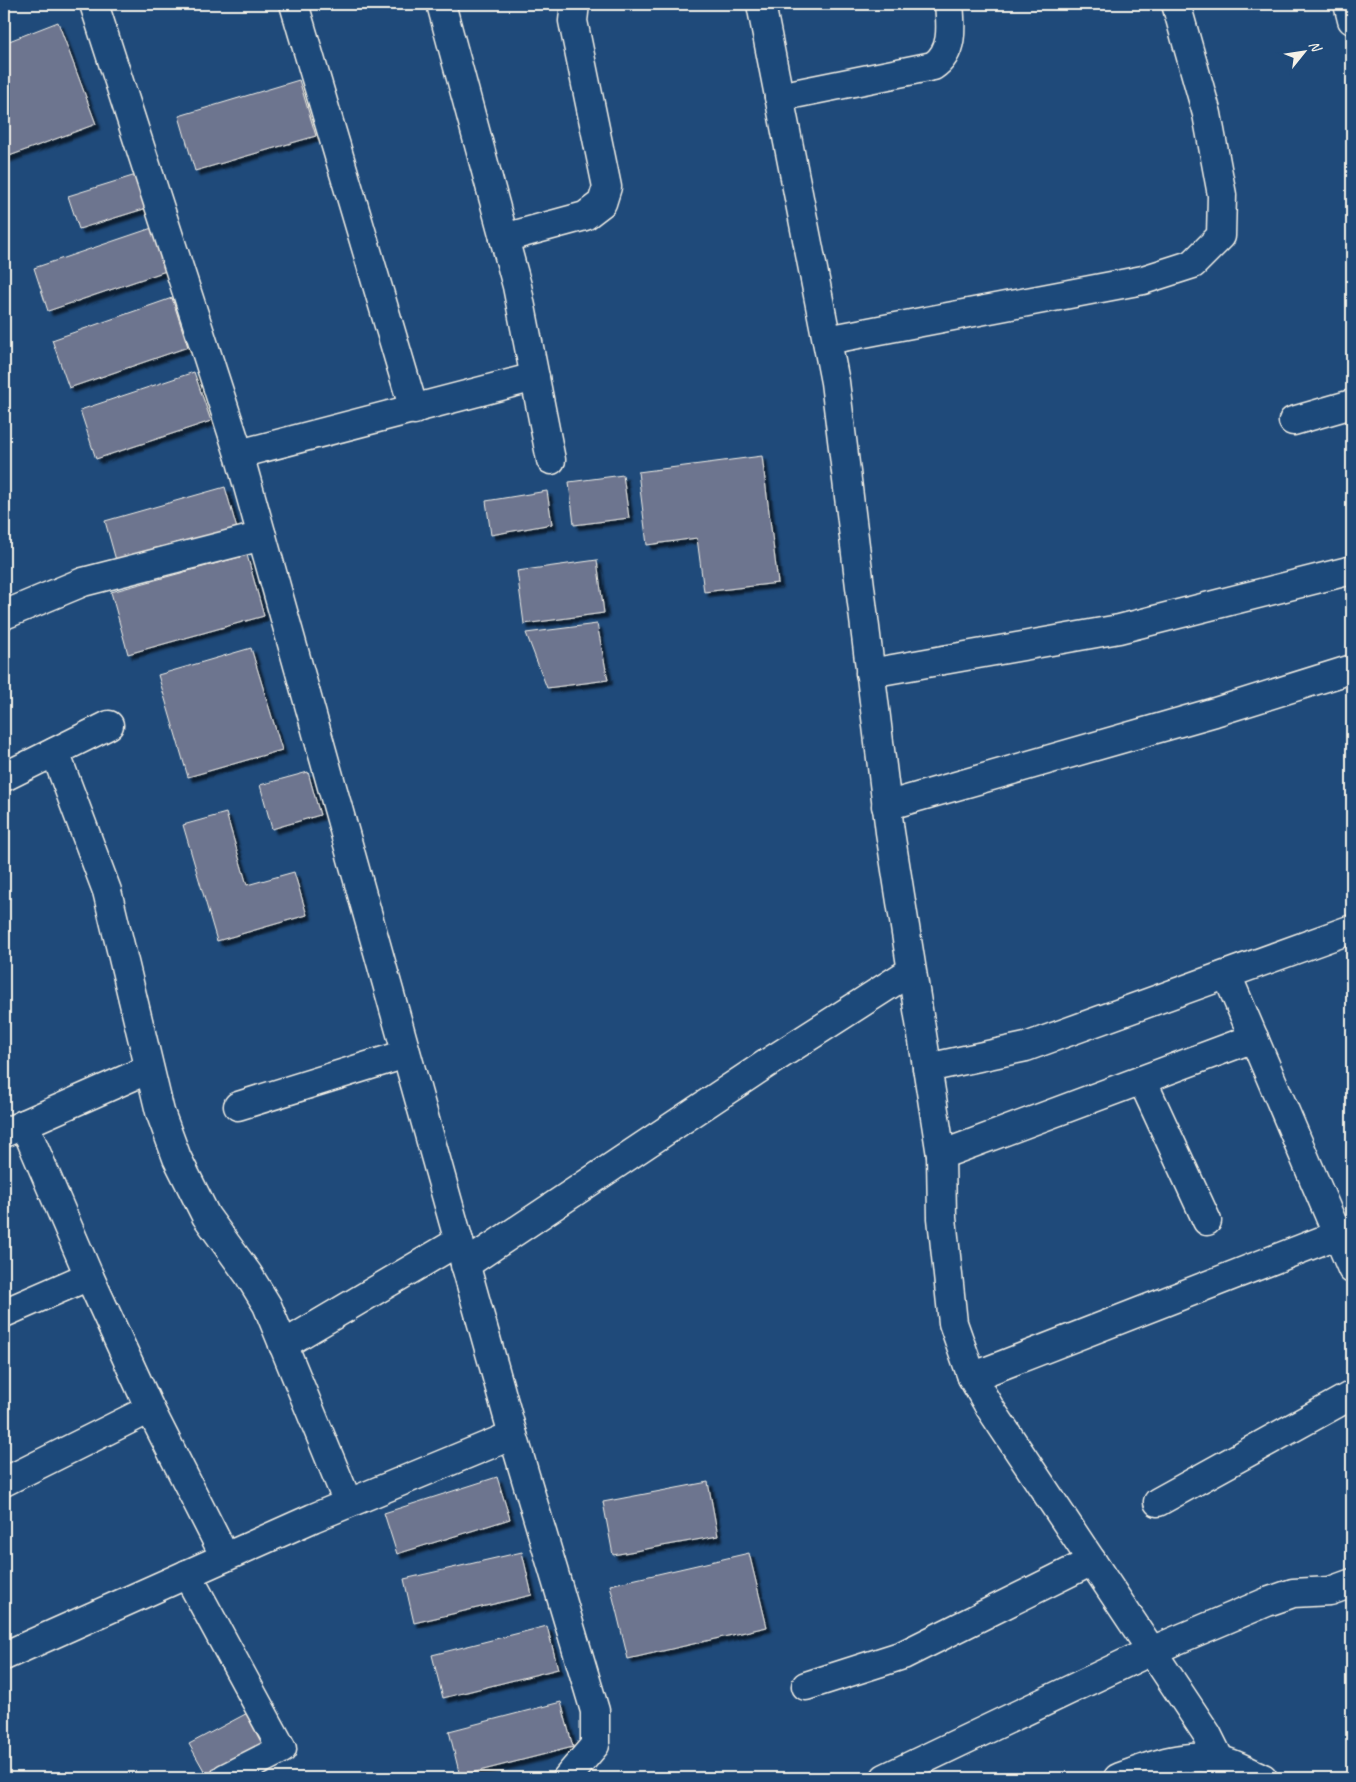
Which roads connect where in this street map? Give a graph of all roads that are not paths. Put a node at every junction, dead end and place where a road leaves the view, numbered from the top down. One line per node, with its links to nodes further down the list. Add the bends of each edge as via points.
1 (94, 4): 17 (street)
2 (294, 4): 15 (street)
3 (441, 4): 11 (street)
4 (575, 4): 11 (street, via 574,21 607,187 602,203 585,216)
5 (761, 4): 10 (street)
6 (949, 4): 10 (street, via 949,44 942,60 933,66)
7 (1176, 4): 12 (street, via 1207,114 1222,194 1221,236 1193,264 1143,280)
8 (1348, 4): 9 (street)
9 (1352, 20)
10 (779, 97): 12 (street)
11 (504, 238): 13 (street)
12 (827, 340): 23 (street, via 835,382)
13 (535, 378): 15 (street); 18 (street)
14 (1352, 404): 16 (street)
15 (414, 410): 17 (street)
16 (1293, 421)
17 (239, 454): 19 (street)
18 (551, 460)
19 (262, 536): 21 (street, via 83,582); 32 (street)
20 (1352, 570): 23 (street, via 1119,628)
21 (4, 615)
22 (1352, 669): 27 (street, via 1215,712)
23 (870, 673): 27 (street)
24 (109, 725): 25 (street)
25 (55, 752): 26 (street); 34 (street, via 107,891)
26 (4, 777)
27 (886, 806): 29 (street)
28 (1352, 929): 30 (street)
29 (912, 971): 33 (street); 41 (street)
30 (1227, 975): 31 (street); 33 (street, via 1026,1047)
31 (1254, 1038): 35 (street); 40 (street)
32 (406, 1054): 36 (street); 41 (street)
33 (927, 1068): 38 (street)
34 (149, 1069): 37 (street); 45 (street, via 176,1158 206,1216 268,1305)
35 (1142, 1080): 38 (street); 39 (street)
36 (238, 1106)
37 (14, 1128): 43 (street)
38 (941, 1154): 46 (street, via 942,1218 953,1323)
39 (1207, 1221)
40 (1345, 1231): 42 (street); 46 (street)
41 (462, 1253): 45 (street); 49 (street)
42 (1352, 1269)
43 (89, 1276): 44 (street); 48 (street)
44 (4, 1313)
45 (283, 1345): 52 (street)
46 (972, 1377): 54 (street)
47 (1352, 1395): 51 (street)
48 (150, 1409): 50 (street); 53 (street)
49 (513, 1435): 52 (street); 62 (street, via 595,1711 595,1745)
50 (4, 1482)
51 (1158, 1502)
52 (348, 1503): 53 (street)
53 (225, 1557): 55 (street)
54 (1092, 1562): 57 (street); 59 (street, via 903,1655)
55 (187, 1574): 58 (street); 61 (street, via 282,1749)
56 (1352, 1583): 57 (street, via 1330,1591 1292,1593)
57 (1151, 1651): 60 (street, via 1207,1734); 63 (street)
58 (4, 1656)
59 (806, 1686)
60 (1220, 1760): 64 (street, via 1193,1758 1162,1762); 65 (street)
61 (225, 1778)
62 (567, 1778)
63 (885, 1778)
64 (1118, 1778)
65 (1263, 1778)

